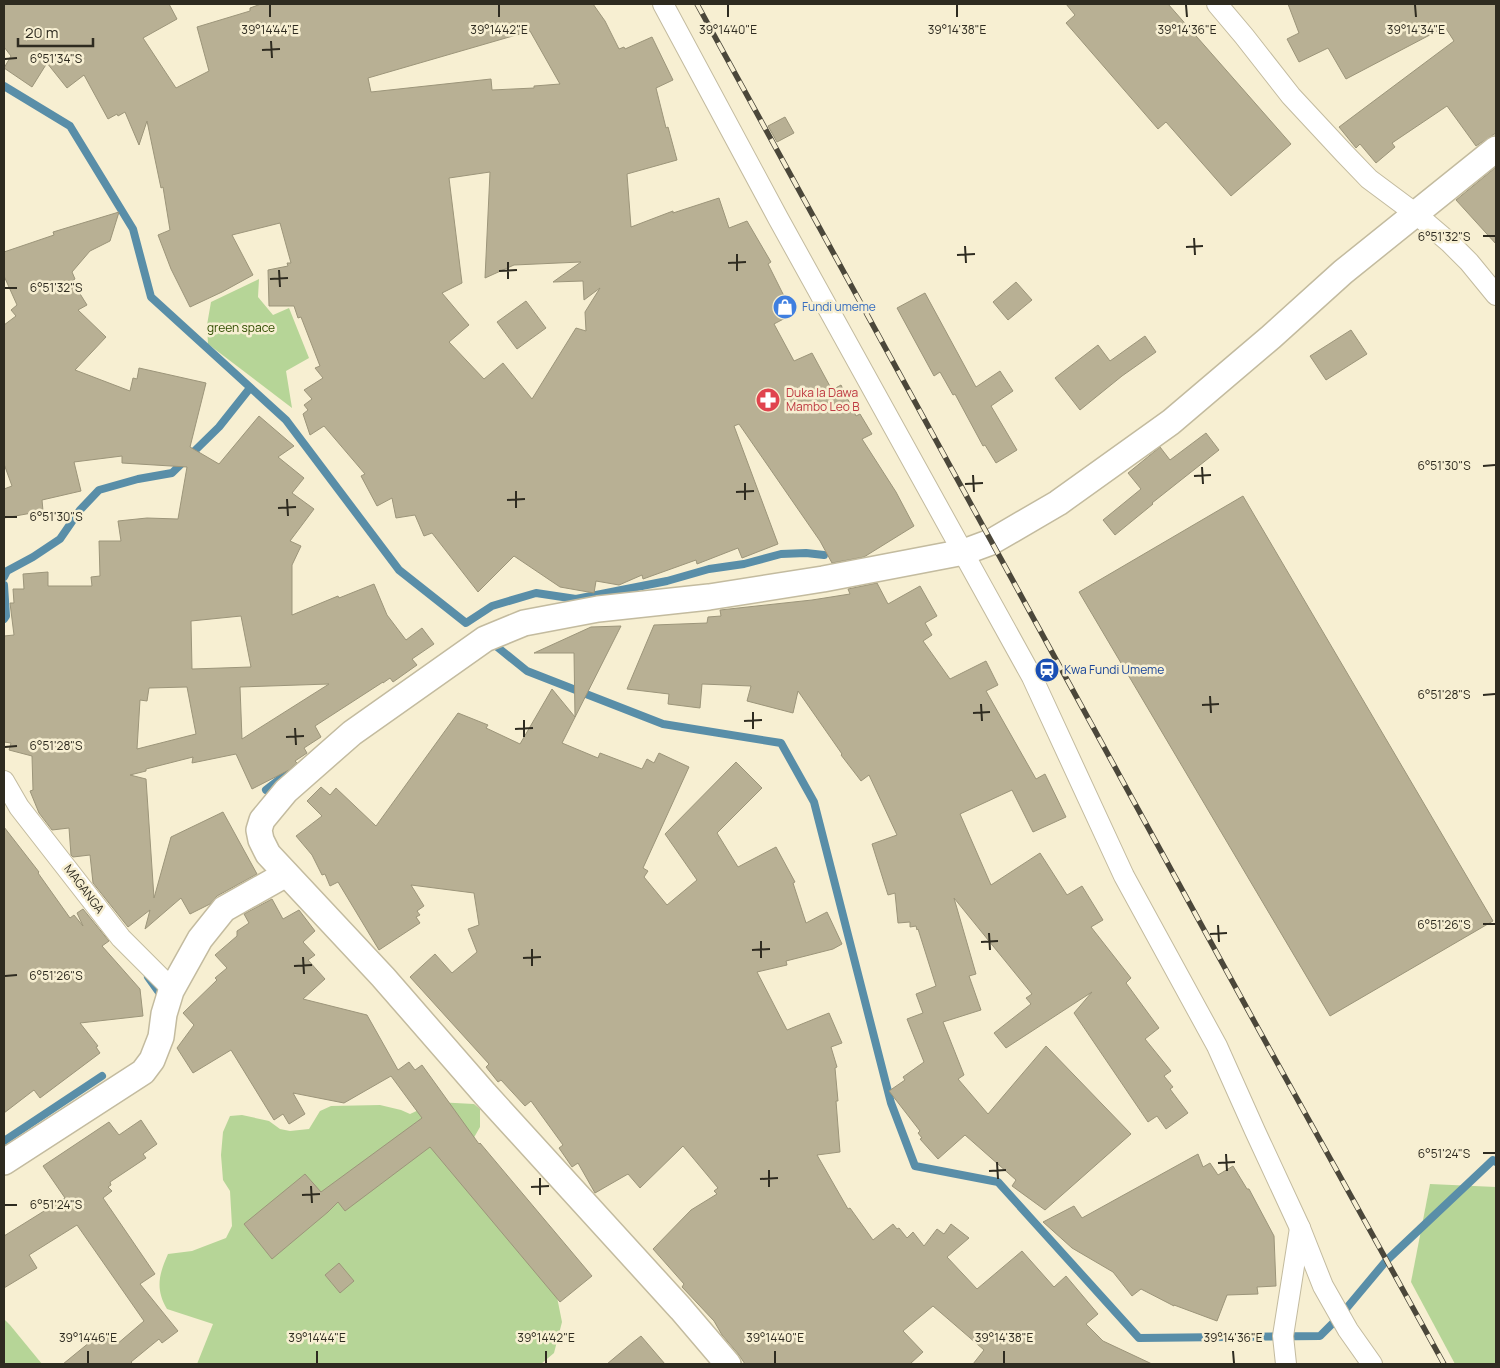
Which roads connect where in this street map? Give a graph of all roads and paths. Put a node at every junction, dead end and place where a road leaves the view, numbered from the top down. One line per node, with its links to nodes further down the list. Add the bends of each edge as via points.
1 (663, 4): 6 (street)
2 (1217, 4): 4 (street, via 1291,96 1344,153 1369,179)
3 (1496, 149): 4 (street)
4 (1416, 214): 5 (street, via 1469,262); 6 (street, via 1343,272 1171,422 1058,503 991,542)
5 (1496, 295)
6 (964, 552): 8 (street, via 718,596 598,609 524,624 486,639 352,734 271,807 262,820 261,840 268,854); 11 (street, via 1032,677 1124,876 1217,1046)
7 (4, 781): 9 (street, MAGANGA, via 19,807 121,938)
8 (286, 874): 9 (street, via 224,909 200,939); 12 (street, via 383,977)
9 (171, 991): 10 (street, via 161,1037 152,1060 143,1072)
10 (4, 1162)
11 (1300, 1228): 13 (street, via 1283,1336); 14 (street, via 1323,1286)
12 (728, 1364)
13 (1286, 1364)
14 (1372, 1364)

